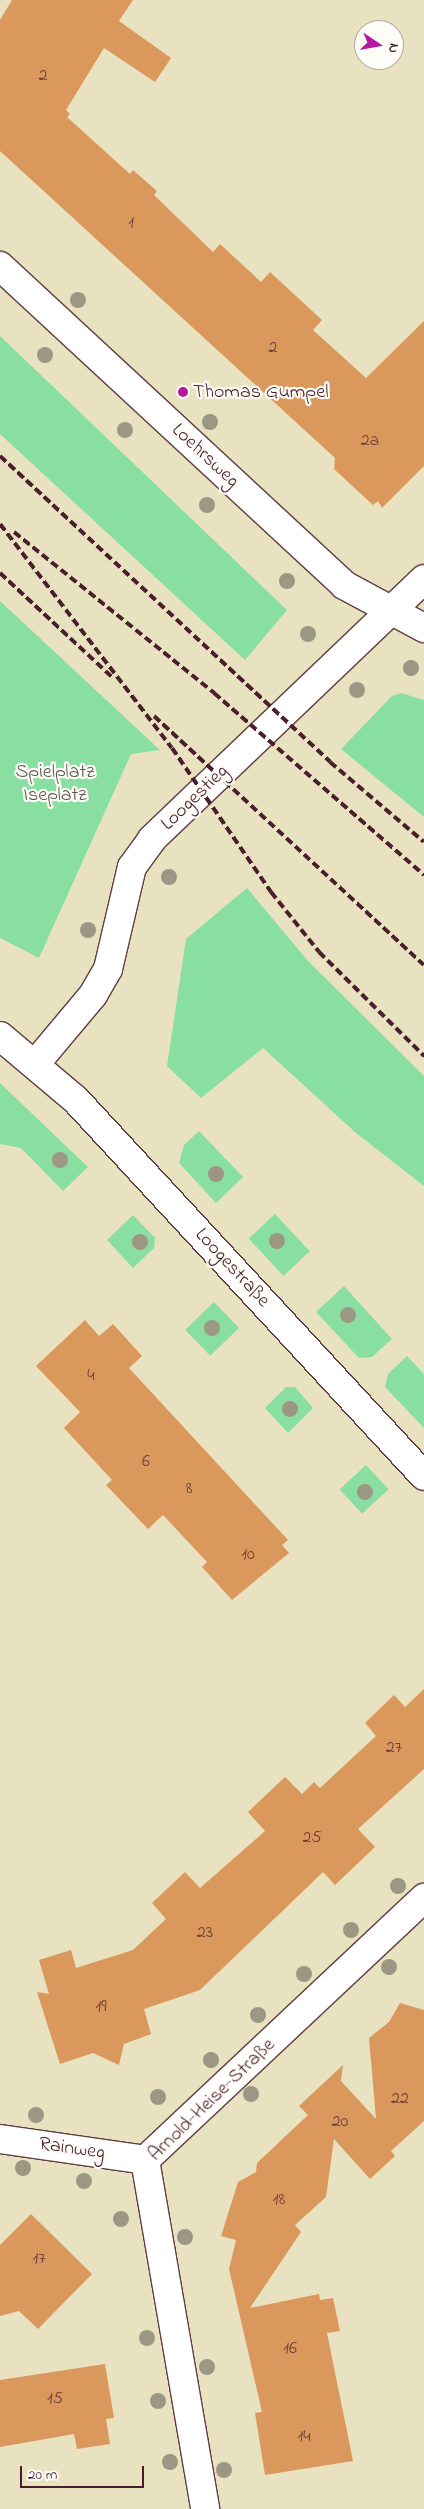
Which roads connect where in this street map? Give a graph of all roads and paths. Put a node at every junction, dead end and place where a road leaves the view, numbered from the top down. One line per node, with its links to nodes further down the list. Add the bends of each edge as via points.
1 (0, 266): 3 (street, Loehrsweg, via 344,585)
2 (424, 579): 3 (street, Loogestieg)
3 (390, 610): 4 (street, Loehrsweg); 6 (street, Loogestieg, via 152,839 132,866 108,969 93,995)
4 (424, 628)
5 (0, 1036): 6 (street, Loogestraße)
6 (36, 1064): 7 (street, Loogestraße, via 76,1100)
7 (424, 1476)
8 (424, 1898): 10 (street, Arnold-Heise-Straße)
9 (0, 2139): 10 (street, Rainweg)
10 (144, 2160): 11 (street, Arnold-Heise-Straße)
11 (205, 2509)

